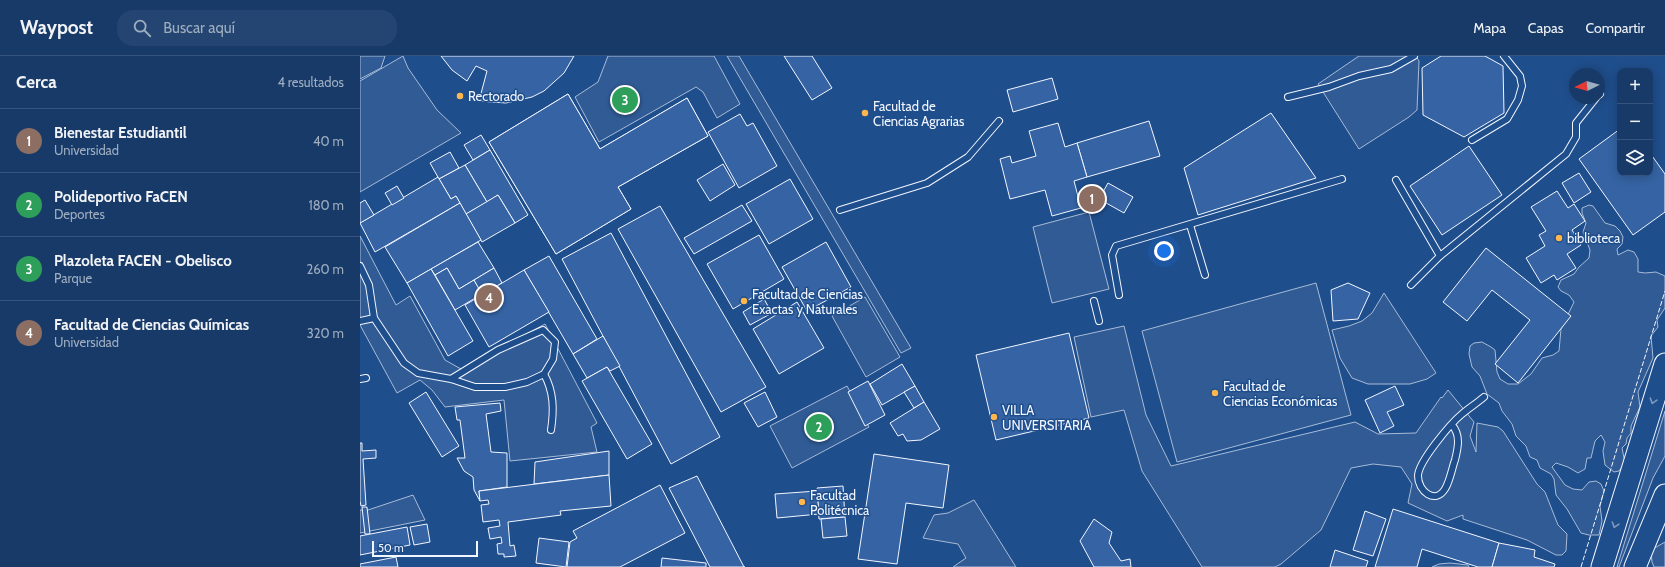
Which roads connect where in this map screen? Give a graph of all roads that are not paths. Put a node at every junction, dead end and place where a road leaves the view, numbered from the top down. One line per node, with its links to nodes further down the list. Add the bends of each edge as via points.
1 (1414, 56): 3 (lane, via 1391,69)
2 (1504, 56): 6 (lane, via 1520,76 1522,86 1518,100 1507,119)
3 (1288, 97)
4 (1591, 104): 11 (lane, via 1576,123 1576,137 1566,154)
5 (999, 121): 9 (lane, via 968,157 927,184)
6 (1472, 140)
7 (1342, 180): 10 (lane)
8 (1396, 180): 11 (lane)
9 (840, 210)
10 (1190, 225): 13 (lane); 15 (lane, via 1116,246 1112,255)
11 (1440, 256): 14 (lane)
12 (360, 266): 17 (lane, via 369,285)
13 (1205, 275)
14 (1411, 285)
15 (1119, 295)
16 (1094, 301): 19 (lane)
17 (374, 318): 18 (lane); 22 (lane, via 404,363 418,373)
18 (360, 321)
19 (1099, 321)
20 (1665, 364): 27 (highway, one-way to 27)
21 (544, 374): 22 (lane, via 527,382 505,387 475,387); 22 (lane, via 553,360 555,342 543,330 498,350); 25 (lane, via 551,387)
22 (451, 379)
23 (1484, 397): 24 (lane, via 1461,414)
24 (1452, 425): 24 (lane, via 1424,461 1418,475 1423,492 1430,496 1438,495 1445,489 1455,460 1458,442 1456,430)
25 (551, 430)
26 (1665, 495): 28 (highway)
27 (1602, 567)
28 (1635, 567)

